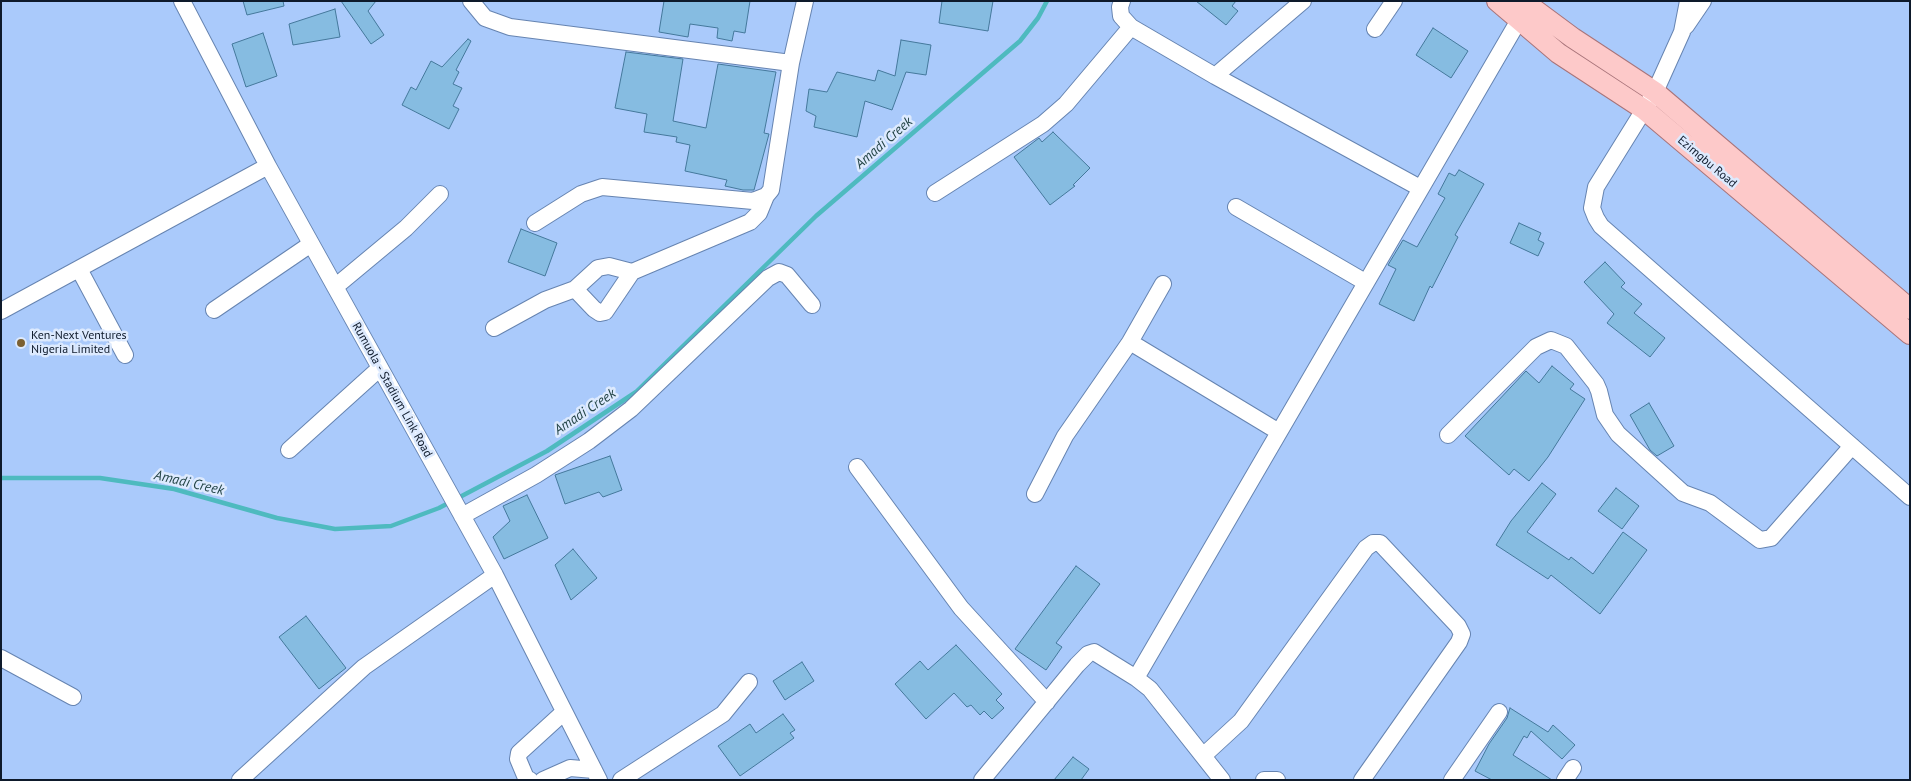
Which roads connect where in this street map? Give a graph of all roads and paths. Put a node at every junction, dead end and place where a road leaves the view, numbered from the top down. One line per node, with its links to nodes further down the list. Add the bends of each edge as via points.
1 (182, 1): 18 (street, Rumuola - Stadium Link Road)
2 (471, 1): 14 (street, via 485,18 510,27)
3 (805, 1): 14 (street)
4 (1122, 1): 11 (street, via 1121,16)
5 (1303, 1): 15 (street)
6 (1394, 1): 12 (street)
7 (1497, 1): 10 (main road, Ezimgbu Road)
8 (1688, 1): 13 (street)
9 (1702, 1): 13 (street)
10 (1521, 11): 16 (main road, Ezimgbu Road, via 1572,38); 17 (main road, Ezimgbu Road, via 1558,53); 19 (street)
11 (1131, 27): 15 (street); 20 (street, via 1066,104 1043,124)
12 (1375, 29)
13 (1682, 32): 16 (street)
14 (791, 63): 22 (street, via 770,190)
15 (1215, 76): 19 (street)
16 (1655, 92): 17 (street); 33 (main road, Ezimgbu Road)
17 (1644, 110): 37 (main road, Ezimgbu Road); 43 (street, via 1596,187 1592,208 1596,218 1601,226)
18 (268, 166): 25 (street, Rumuola - Stadium Link Road); 26 (street)
19 (1420, 188): 28 (street)
20 (935, 193)
21 (440, 194): 30 (street, via 406,228)
22 (766, 196): 24 (street, via 753,201 602,187 581,194); 27 (street, via 758,214 750,222)
23 (1236, 207): 28 (street)
24 (535, 222)
25 (312, 244): 30 (street, Rumuola - Stadium Link Road); 34 (street)
26 (80, 269): 35 (street); 39 (street)
27 (632, 272): 31 (street, via 603,265); 31 (street, via 605,312 594,309)
28 (1365, 282): 41 (street)
29 (1163, 284): 38 (street)
30 (335, 287): 40 (street, Rumuola - Stadium Link Road)
31 (575, 289): 36 (street, via 545,300)
32 (812, 305): 48 (street, via 787,275 779,272 768,278 631,410 582,446)
33 (1910, 309)
34 (214, 310)
35 (1, 311)
36 (494, 328)
37 (1910, 334)
38 (1130, 342): 41 (street); 46 (street, via 1065,436)
39 (125, 354)
40 (380, 368): 44 (street); 48 (street, Rumuola - Stadium Link Road)
41 (1278, 432): 51 (street)
42 (1448, 435): 43 (street, via 1536,346 1551,340 1566,346 1596,384 1605,415 1618,434 1684,493 1710,503 1760,540 1772,538)
43 (1852, 446): 47 (street)
44 (289, 450)
45 (857, 467): 54 (street, via 945,589)
46 (1035, 494)
47 (1910, 497)
48 (460, 513): 49 (street, Rumuola - Stadium Link Road)
49 (494, 576): 55 (street, Rumuola - Stadium Link Road); 59 (street, via 364,667)
50 (1, 658): 53 (street)
51 (1136, 678): 54 (street, via 1094,652 1088,654); 57 (street, via 1150,689)
52 (749, 682): 62 (street, via 723,714)
53 (74, 697)
54 (1047, 702): 63 (street)
55 (564, 712): 58 (street, Rumuola - Stadium Link Road); 60 (street, via 519,753 518,759)
56 (1499, 712): 68 (street)
57 (1203, 756): 64 (street); 67 (street, via 1241,721 1366,548 1380,542 1462,634)
58 (597, 775): 61 (street, via 570,768)
59 (240, 780)
60 (530, 780)
61 (543, 780)
62 (622, 780)
63 (982, 780)
64 (1222, 780)
65 (1264, 780): 66 (street)
66 (1277, 780)
67 (1362, 780)
68 (1452, 780)

